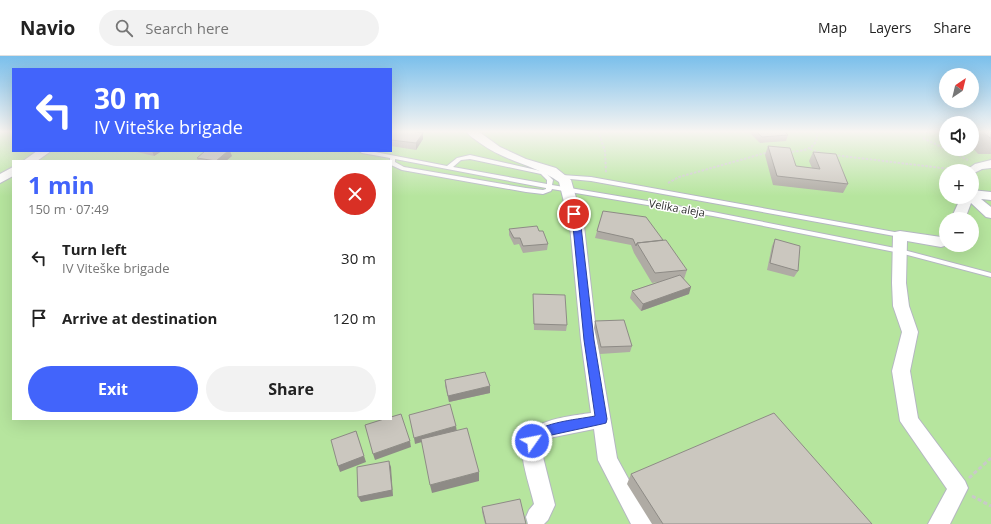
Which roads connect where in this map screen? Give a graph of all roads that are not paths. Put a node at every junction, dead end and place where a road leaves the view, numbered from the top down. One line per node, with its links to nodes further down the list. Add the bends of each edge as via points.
1 (42, 153): 5 (street)
2 (372, 153): 4 (lane, Velika aleja)
3 (505, 153): 9 (street)
4 (393, 157): 6 (lane, Velika aleja); 9 (lane, via 392,163 409,169 543,192)
5 (31, 160)
6 (449, 167): 9 (lane, Velika aleja); 9 (lane, via 459,159 470,157 543,173 550,180)
7 (12, 172): 8 (street)
8 (0, 179)
9 (558, 181): 15 (lane, Velika aleja, via 713,214); 15 (lane, via 606,182); 17 (street, via 577,226 589,340)
10 (979, 195): 11 (street)
11 (991, 196)
12 (979, 203): 13 (street)
13 (991, 214)
14 (939, 242): 15 (street)
15 (900, 243): 16 (lane, Velika aleja); 20 (street, via 901,306 910,332 901,371 909,422 958,488)
16 (991, 276)
17 (602, 419): 18 (street, via 546,431 532,441 531,449 545,505); 19 (street, via 608,460)
18 (536, 517)
19 (642, 524)
20 (939, 524)

